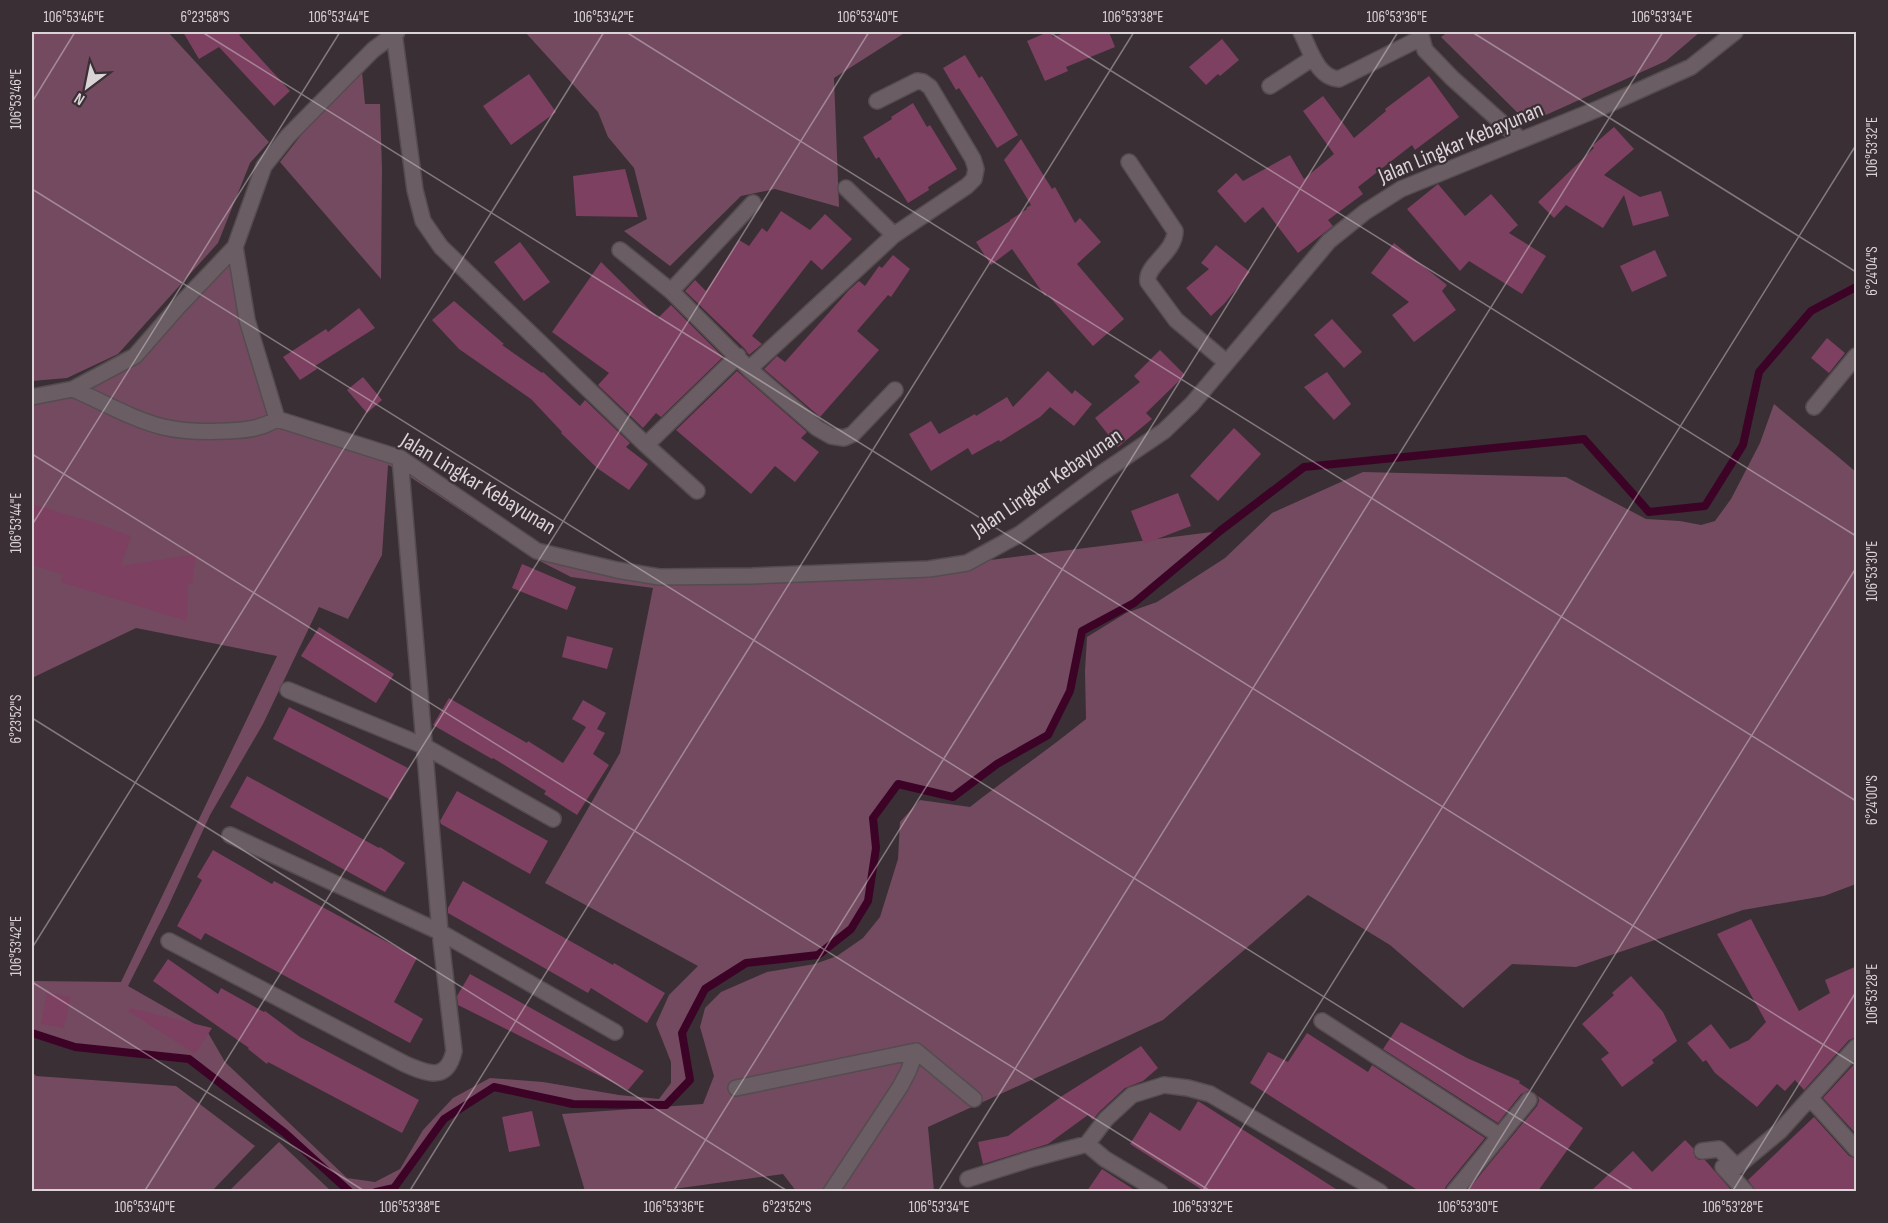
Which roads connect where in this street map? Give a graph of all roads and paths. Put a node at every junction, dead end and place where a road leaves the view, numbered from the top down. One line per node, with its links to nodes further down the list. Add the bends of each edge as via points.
1 (396, 32): 13 (street, via 372,47 264,166); 25 (street, via 415,190 423,221 441,246)
2 (1301, 32): 5 (street)
3 (1735, 32): 8 (street, Jalan Lingkar Kebayunan, via 1691,68)
4 (1420, 35): 5 (street, via 1339,79 1327,77); 8 (street, via 1425,50)
5 (1313, 58): 6 (street)
6 (1270, 86)
7 (877, 101): 12 (street, via 917,81 924,82 973,159 976,170 967,186)
8 (1521, 140): 18 (street, Jalan Lingkar Kebayunan, via 1401,189 1365,212 1329,241)
9 (1130, 162): 18 (street, via 1175,231 1173,244 1148,273 1148,282 1176,320)
10 (846, 188): 12 (street)
11 (753, 203): 15 (street)
12 (894, 235): 19 (street)
13 (235, 247): 20 (street, via 135,356); 24 (street, via 247,320)
14 (620, 250): 15 (street)
15 (670, 291): 16 (street)
16 (738, 356): 19 (street); 25 (street)
17 (1857, 356): 23 (street)
18 (1227, 362): 26 (street, Jalan Lingkar Kebayunan, via 1164,430 1020,534 967,563 929,569 752,576 659,576 617,570 537,551)
19 (749, 369): 21 (street, via 817,428 844,438 853,435)
20 (74, 389): 22 (street); 24 (street, via 166,428 207,432 253,430)
21 (895, 390)
22 (32, 397)
23 (1814, 406)
24 (277, 419): 26 (street, Jalan Lingkar Kebayunan)
25 (646, 445): 27 (street)
26 (400, 458): 29 (street)
27 (697, 491)
28 (288, 690): 29 (street)
29 (424, 746): 30 (street); 32 (street)
30 (553, 819)
31 (230, 835): 32 (street)
32 (440, 932): 33 (street, via 454,1051 451,1063 435,1074 405,1064); 35 (street)
33 (168, 941)
34 (1322, 1021): 42 (street)
35 (615, 1032)
36 (1857, 1047): 40 (street)
37 (916, 1051): 38 (street); 39 (street); 48 (street, via 900,1087)
38 (736, 1088)
39 (974, 1099)
40 (1811, 1099): 44 (street); 46 (street, via 1780,1131)
41 (1529, 1100): 42 (street)
42 (1500, 1136): 51 (street)
43 (1087, 1144): 47 (street); 49 (street); 50 (street, via 1132,1095 1164,1085 1188,1088 1210,1094)
44 (1857, 1149)
45 (1702, 1151): 46 (street, via 1719,1149)
46 (1728, 1167): 52 (street)
47 (968, 1179)
48 (831, 1191)
49 (1160, 1191)
50 (1380, 1191)
51 (1454, 1191)
52 (1746, 1191)

